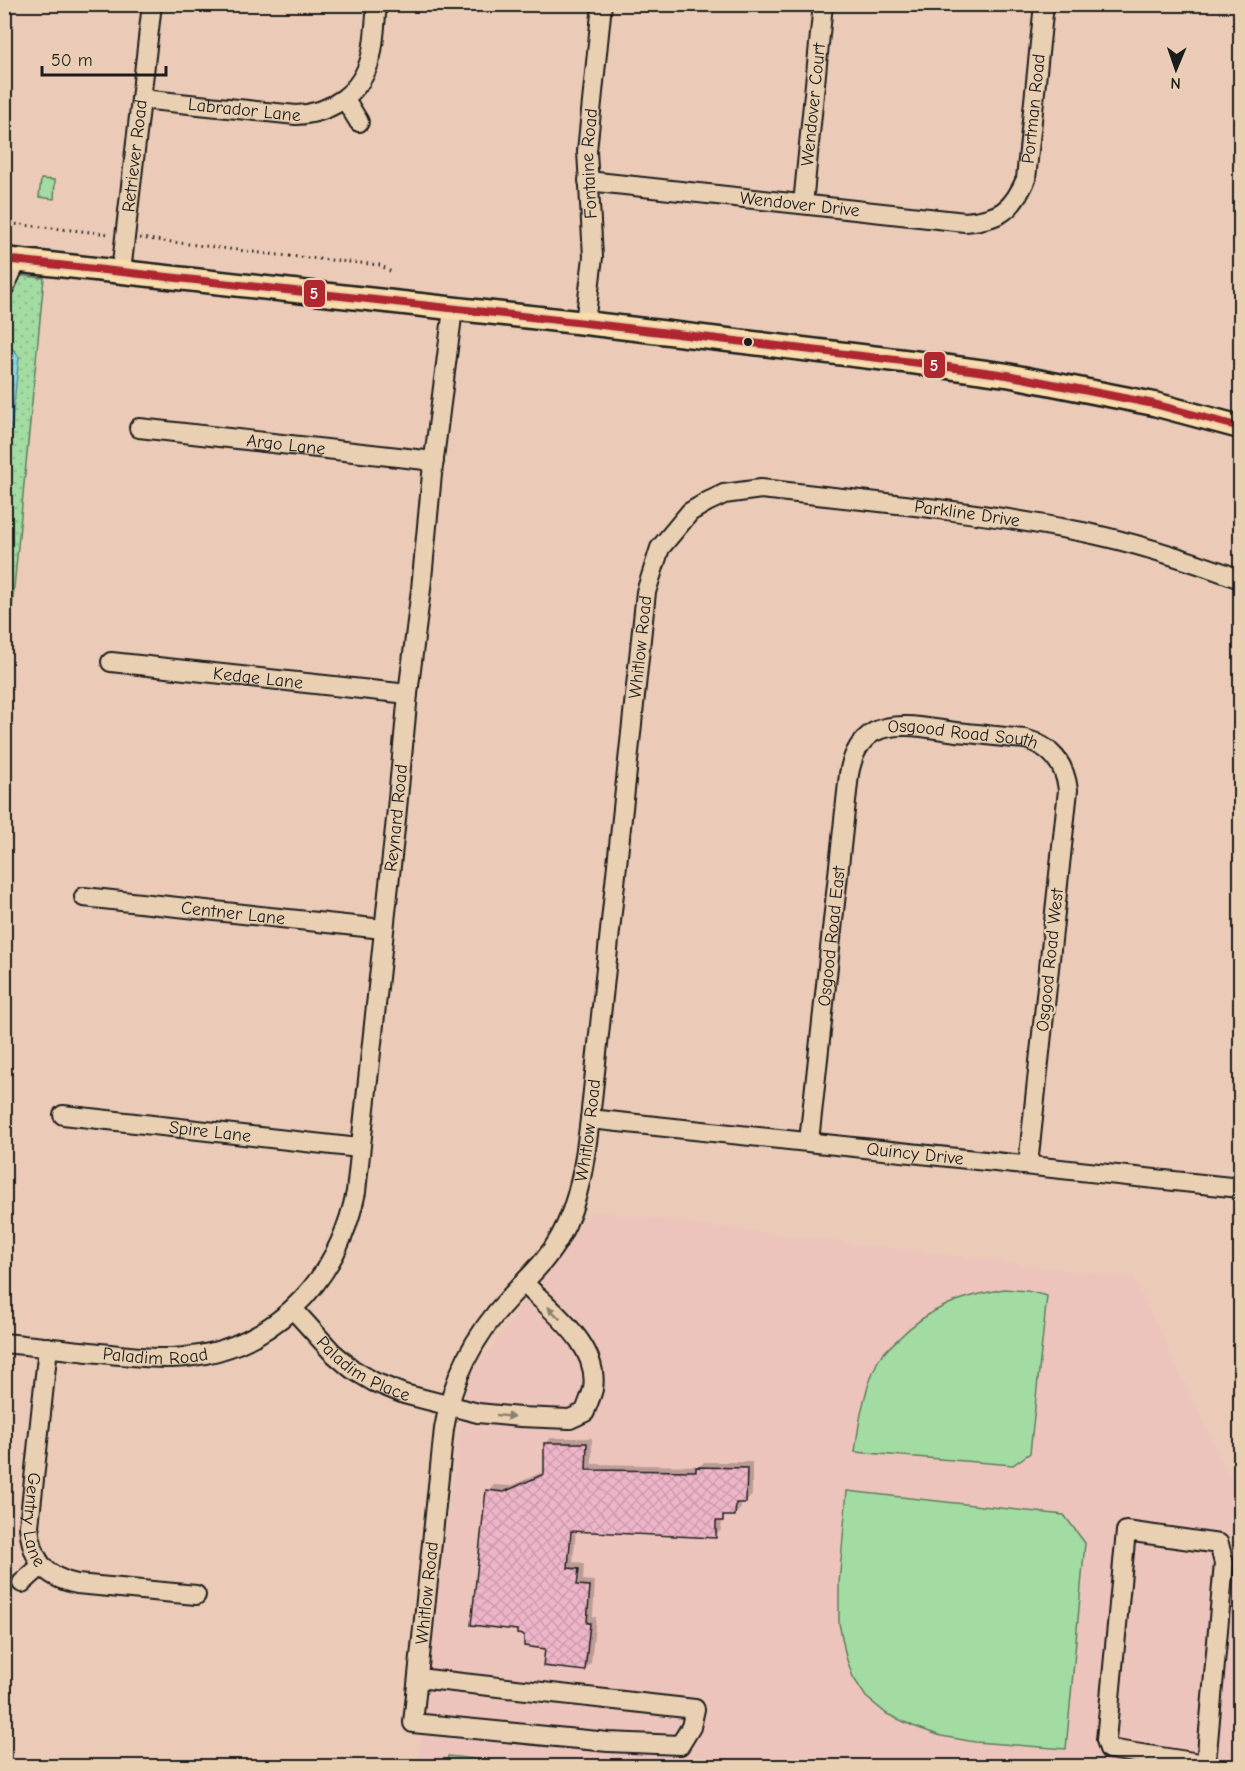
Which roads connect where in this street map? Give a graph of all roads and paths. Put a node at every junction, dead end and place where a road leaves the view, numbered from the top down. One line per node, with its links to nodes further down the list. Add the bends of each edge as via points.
1 (152, 4): 6 (street, Retriever Road)
2 (377, 4): 7 (street, via 368,65)
3 (602, 4): 9 (street, Fontaine Road, via 587,151)
4 (823, 4): 10 (street, Wendover Court)
5 (1044, 4): 11 (street, Portman Road, via 1026,179)
6 (141, 99): 7 (street, Labrador Lane, via 296,116 326,110); 16 (street, Retriever Road)
7 (345, 99): 8 (street)
8 (359, 122)
9 (588, 181): 10 (street, Wendover Drive); 20 (street, Fontaine Road, via 593,258)
10 (803, 204): 11 (street, Wendover Drive, via 965,222 988,220)
11 (1007, 209)
12 (4, 224): 13 (path)
13 (117, 235)
14 (142, 238): 17 (path, via 380,265)
15 (11, 260): 16 (main road); 18 (street)
16 (121, 272): 19 (main road)
17 (393, 273)
18 (4, 288)
19 (453, 309): 20 (main road); 23 (street, Reynard Road)
20 (585, 323): 22 (main road, via 1007,375 1154,404)
21 (139, 428): 23 (street, Argo Lane)
22 (1240, 428)
23 (434, 461): 27 (street, Reynard Road)
24 (690, 512): 25 (street, Parkline Drive, via 724,494 761,489 991,515 1136,545); 33 (street, Whitlow Road, via 660,548 646,592)
25 (1240, 579)
26 (111, 662): 27 (street, Kedge Lane)
27 (408, 694): 31 (street, Reynard Road)
28 (867, 738): 29 (street, Osgood Road South, via 885,729 918,728 1025,739 1042,745); 34 (street, Osgood Road East, via 854,754 849,774)
29 (1056, 757): 36 (street, Osgood Road West, via 1066,778 1068,801)
30 (84, 897): 31 (street, Centner Lane)
31 (383, 929): 35 (street, Reynard Road)
32 (63, 1115): 35 (street, Spire Lane)
33 (590, 1119): 34 (street, Quincy Drive); 38 (street, Whitlow Road, via 581,1181 568,1221 549,1256)
34 (809, 1141): 36 (street, Quincy Drive)
35 (359, 1148): 39 (street, Reynard Road, via 356,1192 339,1246 319,1279)
36 (1028, 1165): 37 (street, Quincy Drive)
37 (1240, 1188)
38 (524, 1283): 42 (street, Whitlow Road, via 496,1313 465,1360); 42 (street, Paladim Place, one-way to 38, via 478,1413 520,1417 570,1419 585,1412 593,1389 592,1367 583,1344)
39 (293, 1309): 41 (street, Paladim Road, via 247,1339 198,1355 149,1358); 42 (street, Paladim Place, via 352,1369 386,1388)
40 (4, 1343): 41 (street, Paladim Road)
41 (48, 1347): 43 (street, Gentry Lane, via 28,1526)
42 (448, 1404): 46 (street, Whitlow Road)
43 (41, 1566): 44 (street); 45 (street, Gentry Lane, via 64,1581 78,1584)
44 (22, 1583)
45 (196, 1595)
46 (418, 1678): 46 (street, Whitlow Road, via 413,1724 680,1745 691,1727 695,1709)
47 (1205, 1765): 47 (street, via 1224,1563 1219,1544 1125,1531 1106,1740 1109,1749)

